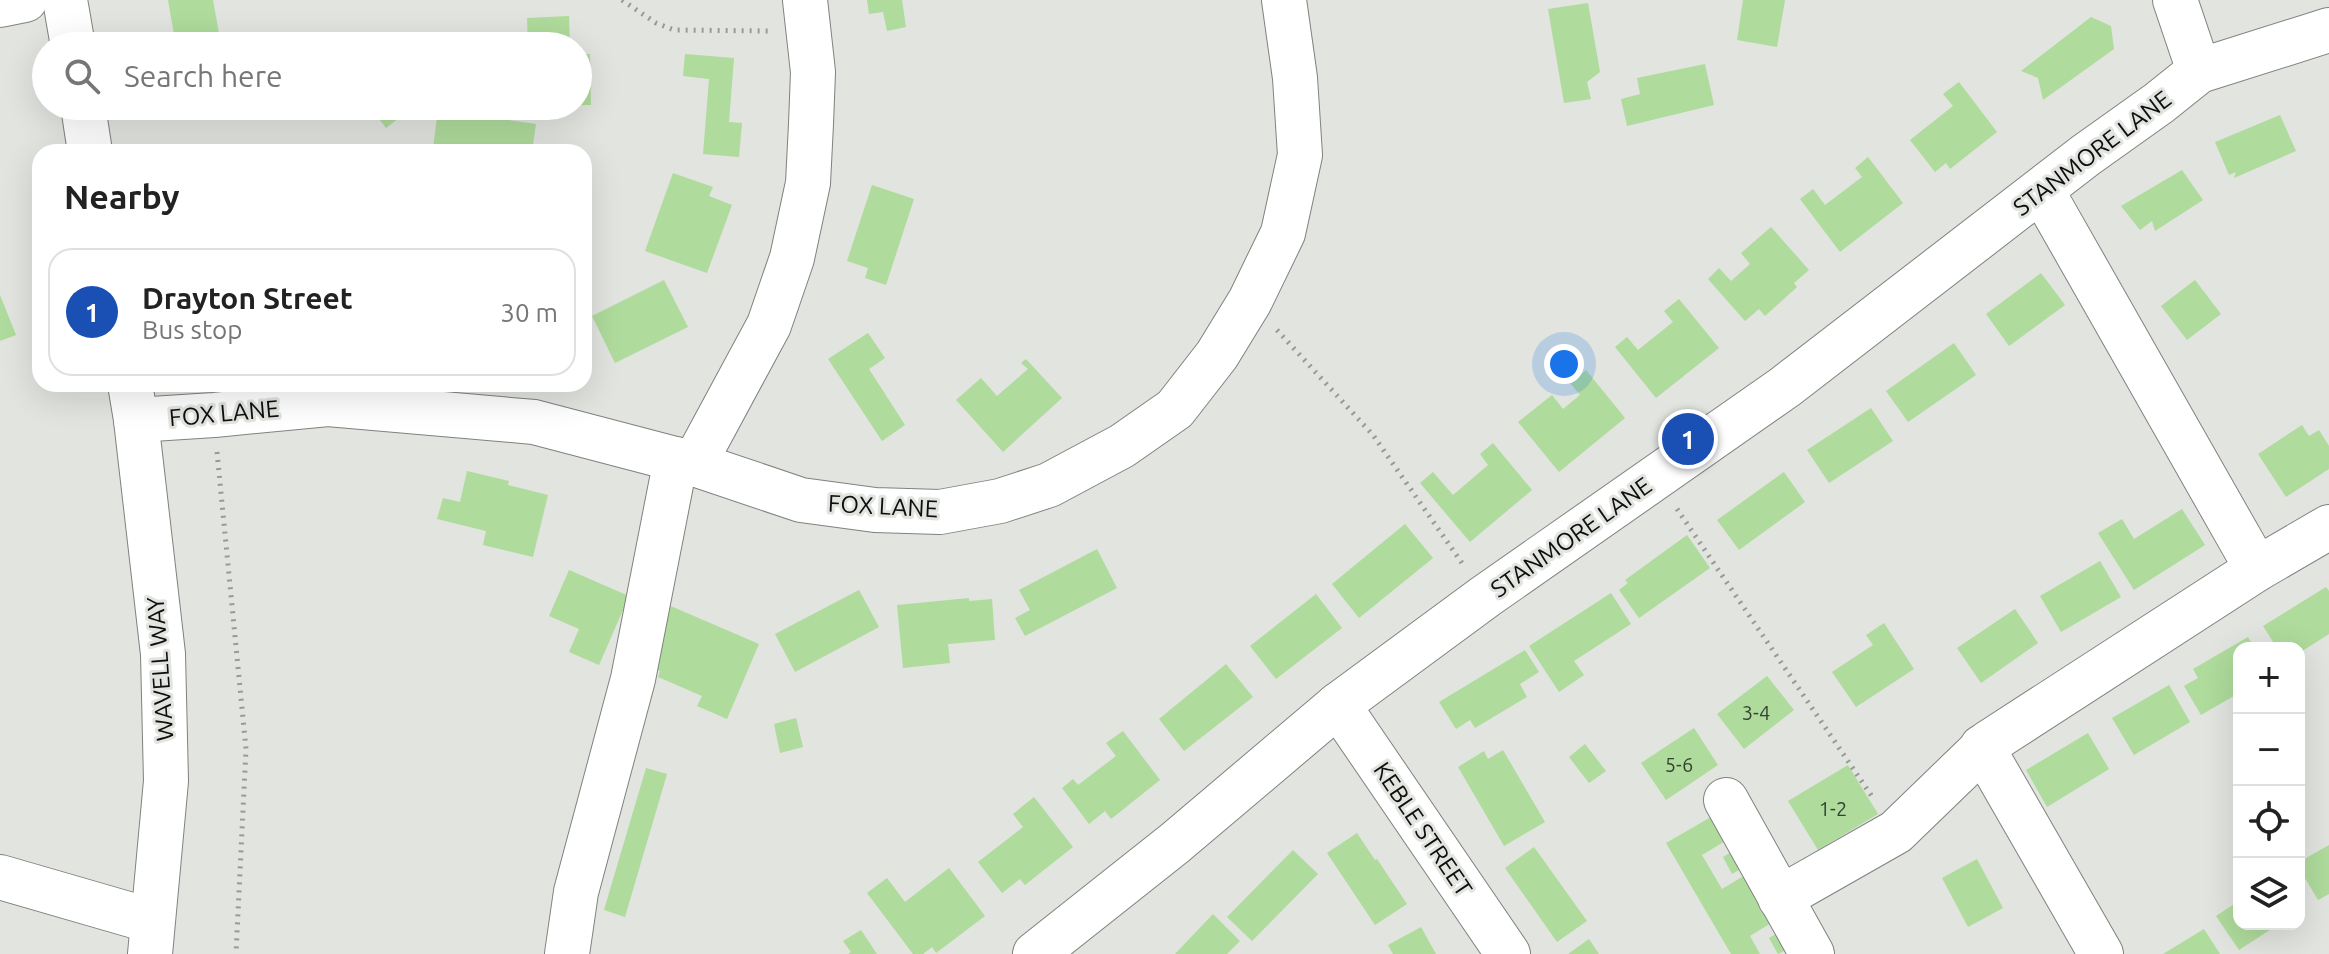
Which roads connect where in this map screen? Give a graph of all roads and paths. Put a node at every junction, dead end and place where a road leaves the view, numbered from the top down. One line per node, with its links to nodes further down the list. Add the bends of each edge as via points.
1 (25, 0): 6 (street)
2 (65, 0): 9 (street)
3 (622, 0): 7 (path, via 674,30)
4 (1284, 0): 14 (street, FOX LANE, via 1300,155 1283,233)
5 (2175, 0): 10 (street)
6 (0, 5)
7 (807, 16): 17 (street, via 813,72 808,183 792,258 769,325)
8 (2329, 30): 10 (street, STANMORE LANE)
9 (71, 32)
10 (2199, 71): 13 (street, STANMORE LANE)
11 (85, 120): 12 (street)
12 (89, 144)
13 (2042, 191): 18 (street, STANMORE LANE); 20 (street)
14 (1250, 301): 17 (street, FOX LANE, via 1175,409 1110,453 1049,485 1000,501 940,512 875,510 801,500); 21 (path, via 1373,435)
15 (133, 402): 16 (street, FOX LANE); 28 (street, WAVELL WAY, via 163,654 166,781)
16 (214, 415): 17 (street, FOX LANE, via 328,404 534,422); 29 (path, via 246,749)
17 (685, 462): 30 (street, via 576,892)
18 (1656, 478): 21 (street, STANMORE LANE); 25 (path)
19 (2329, 527): 20 (street)
20 (2257, 569): 23 (street)
21 (1486, 596): 22 (street, STANMORE LANE)
22 (1338, 705): 31 (street, STANMORE LANE); 32 (street, KEBLE STREET)
23 (1982, 747): 25 (street); 34 (street)
24 (1726, 800): 27 (street)
25 (1896, 832): 27 (street)
26 (0, 877): 28 (street)
27 (1780, 898): 33 (street)
28 (151, 938)
29 (236, 954)
30 (567, 954)
31 (1035, 954)
32 (1508, 954)
33 (1812, 954)
34 (2101, 954)

